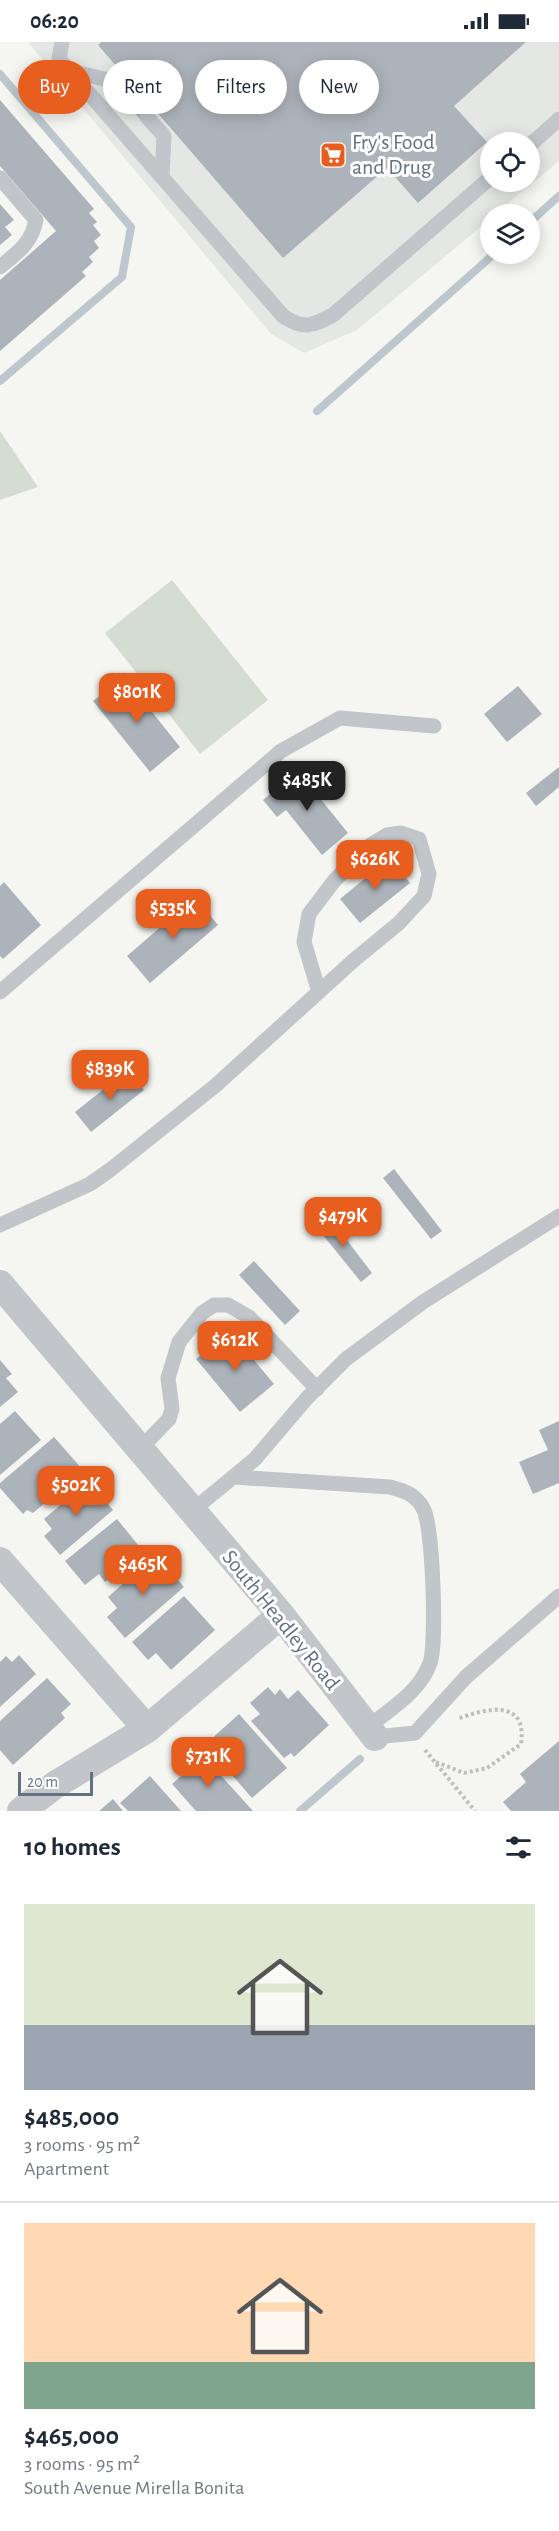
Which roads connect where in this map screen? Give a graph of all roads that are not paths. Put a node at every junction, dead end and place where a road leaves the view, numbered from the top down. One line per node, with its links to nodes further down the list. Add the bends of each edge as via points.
1 (62, 42): 2 (lane)
2 (61, 60)
3 (91, 94): 7 (lane)
4 (147, 117): 7 (lane, via 165,136)
5 (559, 119): 6 (lane)
6 (540, 136)
7 (162, 177): 9 (lane, via 283,316 308,326 333,315)
8 (0, 179): 10 (lane, via 36,220 26,245)
9 (480, 187)
10 (0, 267)
11 (434, 726): 12 (lane, via 340,718 281,751)
12 (0, 992)
13 (319, 992): 13 (lane, via 424,896 429,874 419,840 401,833 387,835 366,849 309,914 304,942); 15 (lane, via 215,1086 110,1170 90,1184)
14 (559, 1216): 17 (lane, via 423,1302 346,1359)
15 (0, 1225)
16 (3, 1294): 18 (street, South Headley Road)
17 (317, 1389): 18 (lane, via 249,1317 228,1305 214,1305 202,1313 179,1342 168,1378 172,1408 169,1419); 19 (lane, via 255,1459)
18 (140, 1449): 20 (street, South Headley Road)
19 (233, 1477): 20 (lane); 25 (lane, via 390,1487 410,1492 424,1510 435,1619 430,1663 415,1689)
20 (193, 1510): 23 (street, South Headley Road)
21 (0, 1561): 24 (street)
22 (559, 1596): 25 (lane, via 466,1677 415,1733)
23 (280, 1615): 24 (street); 25 (street, South Headley Road)
24 (147, 1729): 26 (street, via 55,1785)
25 (371, 1732)
26 (21, 1811)

